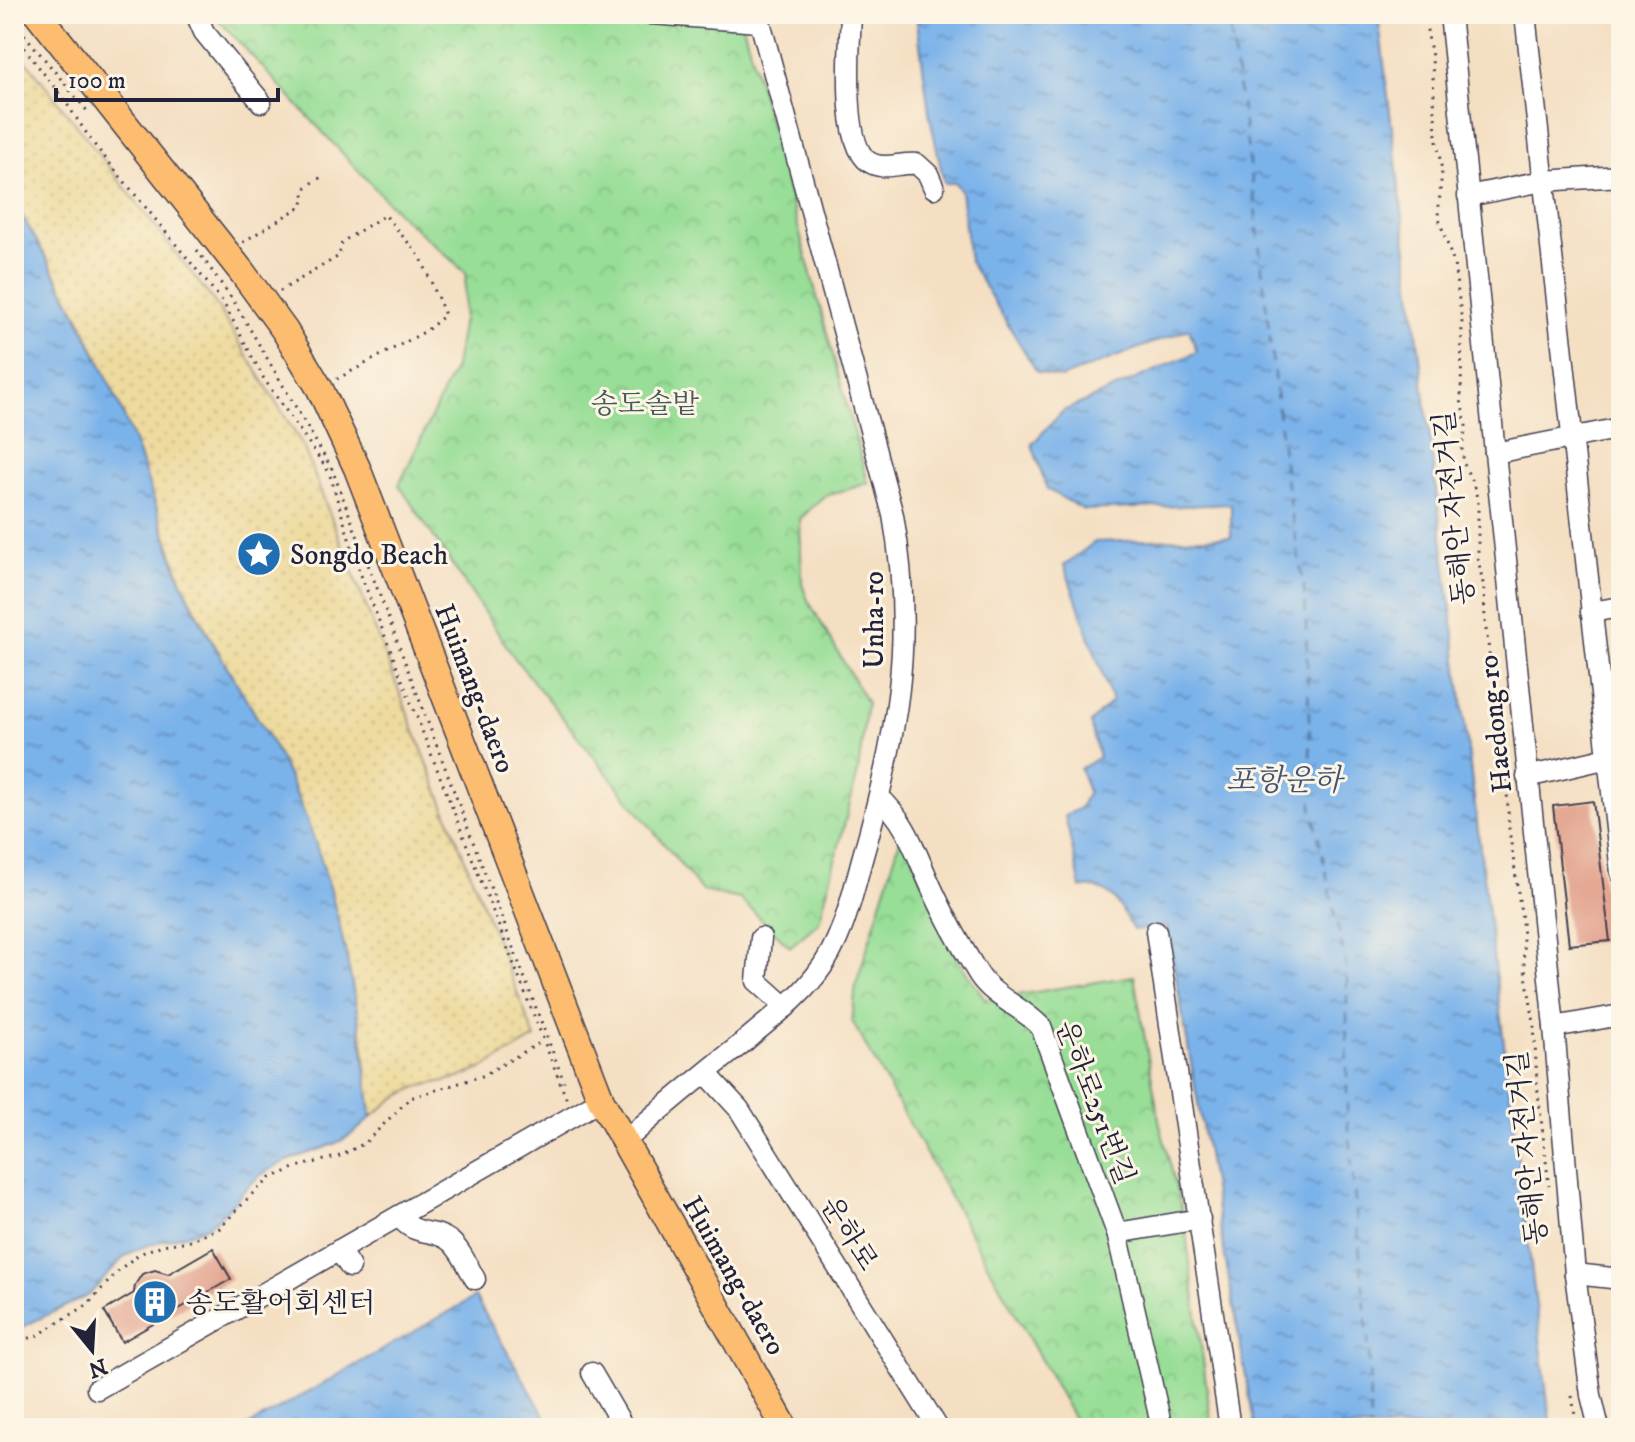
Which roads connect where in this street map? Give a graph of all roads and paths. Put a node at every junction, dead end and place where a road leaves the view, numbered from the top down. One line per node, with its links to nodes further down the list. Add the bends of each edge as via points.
1 (38, 14): 19 (main road, Huimang-daero)
2 (196, 14): 11 (street, via 204,32)
3 (651, 14): 8 (street)
4 (851, 14): 16 (street, via 849,97 861,153 880,166 917,164)
5 (1424, 14): 43 (path, 동해안 자전거길, via 1442,171 1438,216 1454,264 1462,321 1462,449 1478,503 1478,559 1506,772)
6 (1450, 14): 17 (street, Haedong-ro)
7 (1525, 14): 15 (street)
8 (759, 18): 29 (street, Unha-ro, via 897,535 902,674)
9 (14, 22): 12 (path)
10 (14, 35): 37 (path, via 93,143 223,302 264,379 329,472 357,565)
11 (261, 102)
12 (89, 114)
13 (324, 175): 19 (path, via 305,188 303,205)
14 (1621, 176): 15 (street)
15 (1543, 181): 17 (street); 23 (street)
16 (934, 188)
17 (1468, 196): 24 (street, Haedong-ro)
18 (190, 241): 39 (path, via 233,300 332,469)
19 (226, 253): 20 (main road, Huimang-daero)
20 (263, 301): 21 (main road, Huimang-daero); 21 (path, via 339,256 342,242 385,215 421,258 445,315 439,323)
21 (320, 389): 41 (main road, Huimang-daero, via 357,468)
22 (1621, 428): 23 (street)
23 (1572, 438): 24 (street); 26 (street)
24 (1495, 453): 28 (street, Haedong-ro)
25 (1621, 607): 26 (street)
26 (1591, 612): 27 (street)
27 (1608, 758): 28 (street); 30 (street)
28 (1527, 777): 36 (street, Haedong-ro)
29 (879, 797): 34 (street, Unha-ro, via 834,946 816,976); 46 (street, 운하로251번길, via 901,820 979,975 1041,1027)
30 (1619, 837): 31 (street)
31 (1621, 873)
32 (1156, 931): 45 (street)
33 (761, 938): 34 (street, via 757,981)
34 (786, 1007): 38 (street, Unha-ro)
35 (1621, 1015): 36 (street)
36 (1554, 1027): 47 (street, Haedong-ro)
37 (543, 1041): 40 (path); 50 (path, via 482,1076 410,1098 365,1143 271,1178 220,1228 139,1254 87,1305)
38 (706, 1073): 42 (street, Unha-ro); 56 (street, 운하로, via 745,1118)
39 (564, 1082)
40 (567, 1100)
41 (601, 1100): 42 (main road, Huimang-daero); 44 (street)
42 (623, 1143): 55 (main road, Huimang-daero)
43 (1549, 1192)
44 (399, 1216): 48 (street, via 411,1229 449,1239); 52 (street, via 345,1258)
45 (1200, 1219): 46 (street); 58 (street)
46 (1117, 1233): 57 (street, 운하로251번길)
47 (1575, 1274): 49 (street); 60 (street, Haedong-ro)
48 (475, 1279)
49 (1621, 1279)
50 (14, 1344)
51 (592, 1373): 54 (street)
52 (97, 1389)
53 (1571, 1391): 59 (path)
54 (624, 1428)
55 (785, 1428)
56 (938, 1428)
57 (1162, 1428)
58 (1230, 1428)
59 (1577, 1428)
60 (1599, 1428)

